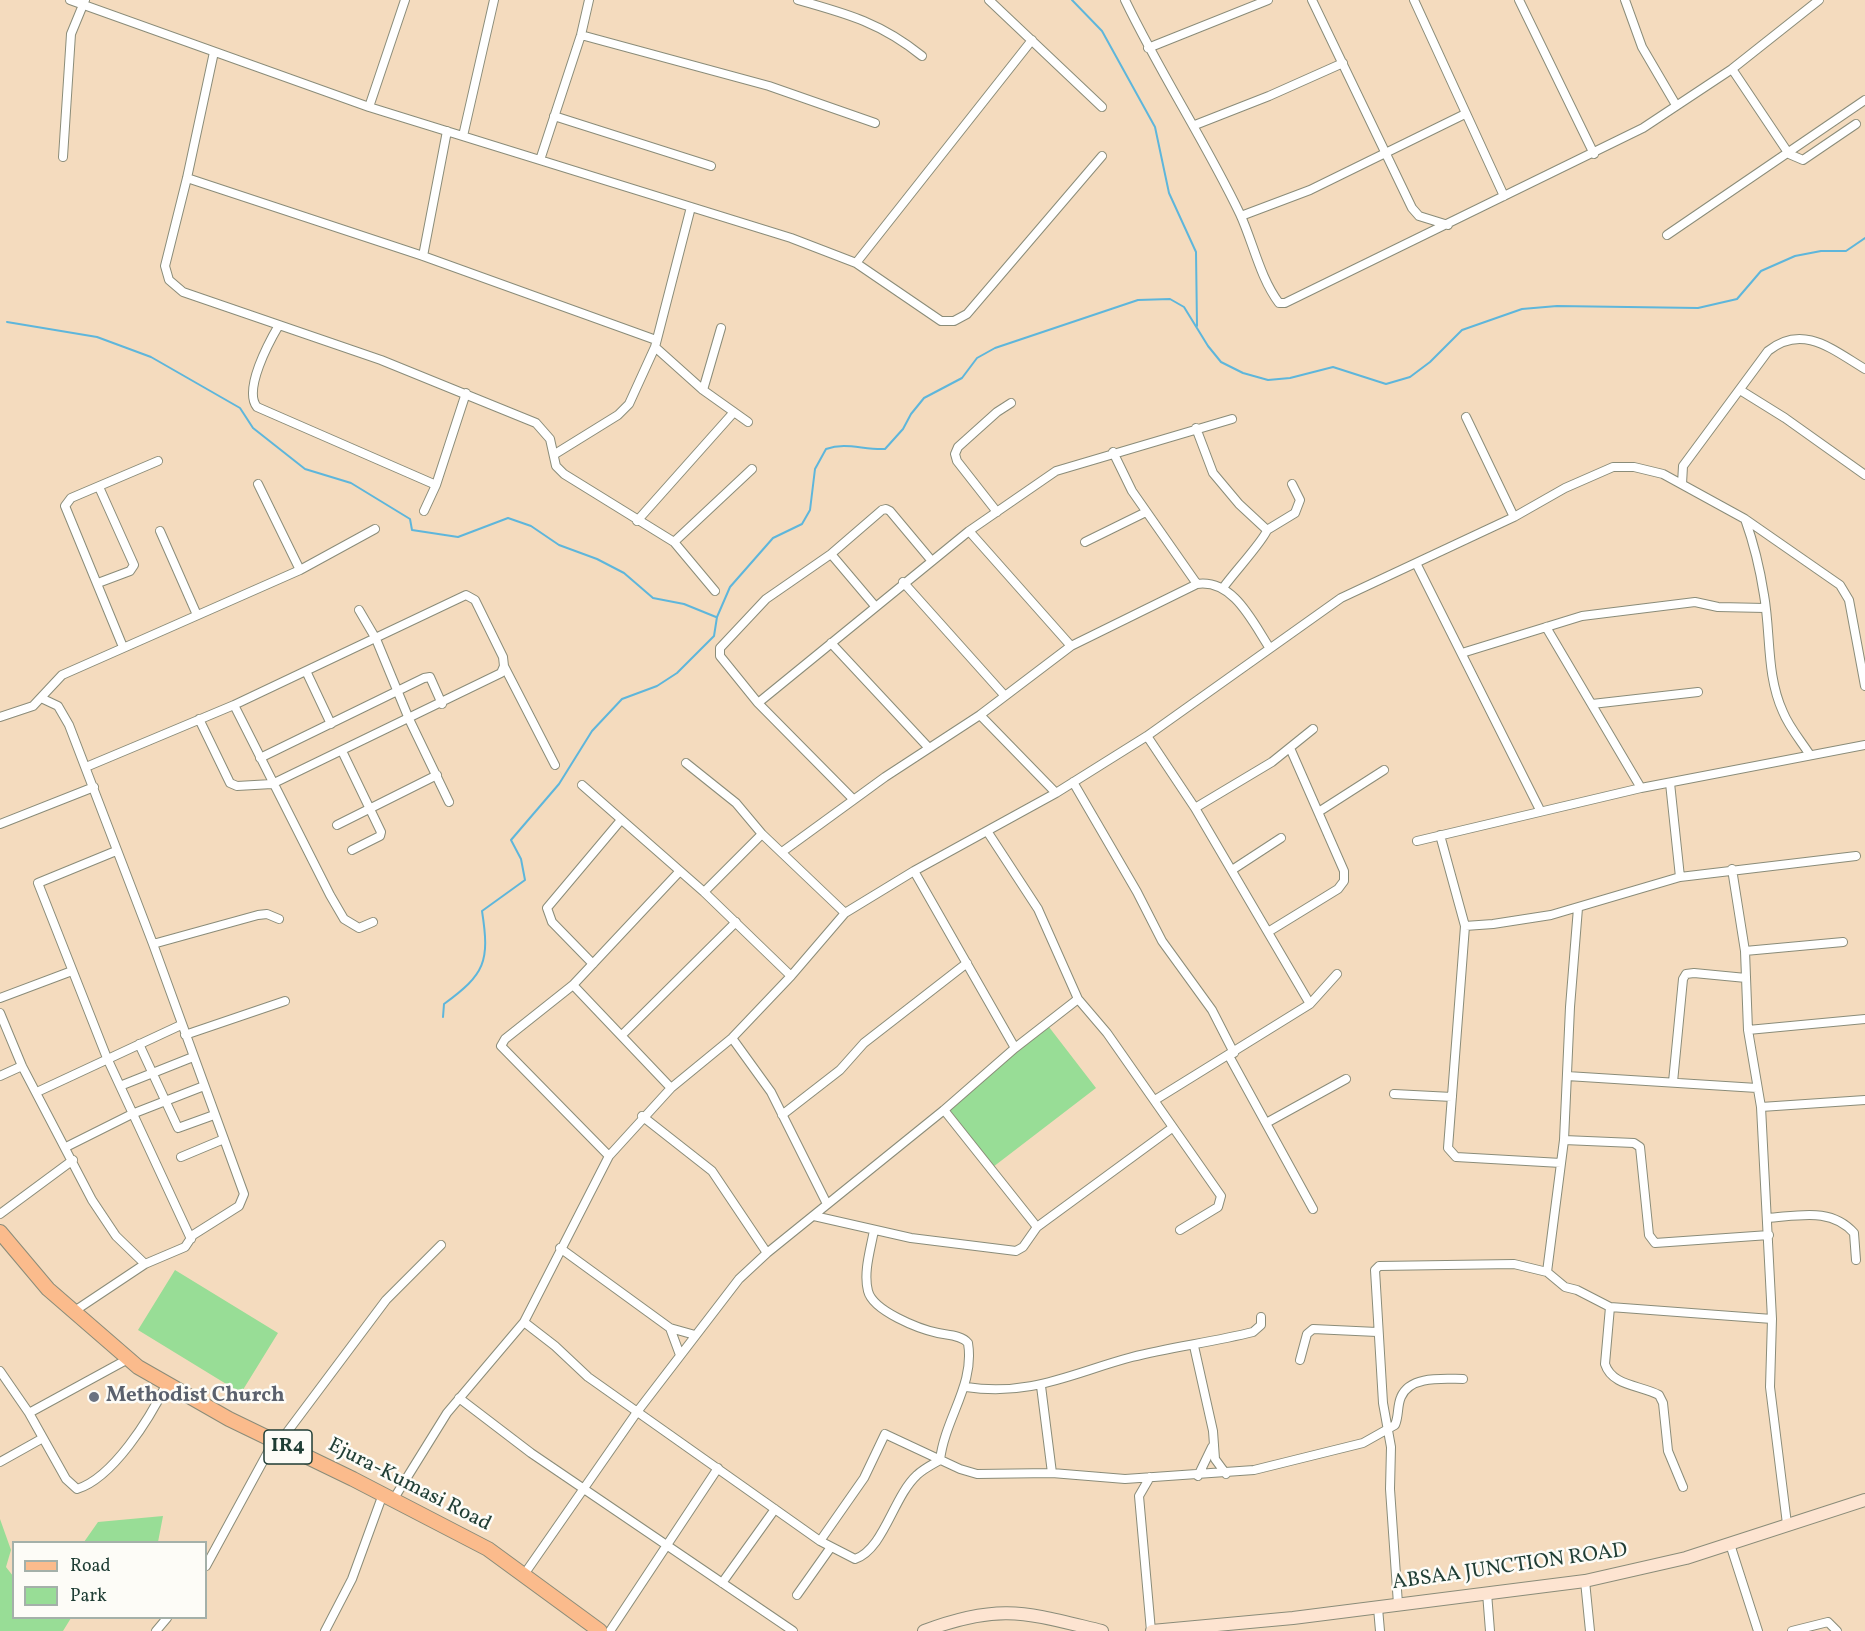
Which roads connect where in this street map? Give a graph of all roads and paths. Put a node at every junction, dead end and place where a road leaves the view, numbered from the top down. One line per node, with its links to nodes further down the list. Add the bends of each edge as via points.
1 (70, 0): 14 (street)
2 (405, 0): 25 (street)
3 (494, 0): 33 (street)
4 (589, 0): 16 (street)
5 (798, 0): 20 (street, via 870,22 898,36)
6 (989, 0): 17 (street)
7 (1125, 0): 18 (street)
8 (1268, 0): 18 (street)
9 (1312, 0): 21 (street)
10 (1414, 0): 27 (street)
11 (1519, 0): 35 (street)
12 (1636, 0): 15 (street)
13 (1819, 0): 22 (street)
14 (84, 2): 19 (street); 38 (street, via 71,34)
15 (1626, 3): 24 (street, via 1642,47)
16 (581, 34): 28 (street); 29 (street, via 769,86)
17 (1032, 40): 26 (street); 48 (street)
18 (1148, 48): 31 (street)
19 (214, 52): 25 (street); 41 (street)
20 (922, 56)
21 (1343, 63): 31 (street); 34 (street)
22 (1732, 69): 24 (street); 36 (street)
23 (1865, 100): 36 (street)
24 (1676, 105): 35 (street)
25 (369, 107): 32 (street)
26 (1102, 107)
27 (1465, 114): 34 (street); 42 (street)
28 (554, 116): 39 (street); 40 (street)
29 (875, 123)
30 (1856, 124): 36 (street, via 1803,160)
31 (1195, 125): 44 (street)
32 (447, 131): 33 (street); 47 (street)
33 (463, 136): 39 (street)
34 (1386, 152): 44 (street, via 1310,190); 45 (street, via 1412,208 1419,216)
35 (1594, 154): 42 (street)
36 (1789, 154): 46 (street)
37 (1101, 156): 48 (street, via 967,314 954,321 941,321)
38 (63, 157)
39 (540, 160): 43 (street)
40 (711, 166)
41 (187, 178): 47 (street); 49 (street, via 165,266 169,280 183,292)
42 (1504, 196): 45 (street)
43 (691, 207): 48 (street); 51 (street)
44 (1241, 216): 45 (street, via 1279,303)
45 (1448, 225)
46 (1667, 235)
47 (423, 255): 51 (street)
48 (856, 263)
49 (279, 325): 55 (street); 70 (street, via 253,384 252,400 256,407)
50 (721, 328): 53 (street)
51 (656, 344): 53 (street); 63 (street, via 629,404)
52 (1865, 369): 54 (street, via 1822,343 1802,338 1781,340 1768,351)
53 (704, 390): 57 (street)
54 (1740, 390): 66 (street); 69 (street, via 1683,466)
55 (466, 393): 63 (street, via 536,423 550,439); 70 (street)
56 (1011, 403): 73 (street, via 958,447 955,454)
57 (734, 412): 60 (street); 77 (street)
58 (1466, 417): 75 (street)
59 (1232, 419): 61 (street)
60 (748, 422)
61 (1196, 428): 62 (street); 79 (street, via 1213,473)
62 (1113, 452): 73 (street, via 1056,471); 74 (street)
63 (555, 454): 77 (street, via 556,466 564,474)
64 (158, 461): 71 (street)
65 (752, 469): 82 (street)
66 (1865, 475)
67 (258, 484): 87 (street)
68 (1292, 484): 79 (street, via 1300,500 1295,513)
69 (1682, 484): 75 (street, via 1634,466 1612,467); 76 (street)
70 (436, 485): 72 (street)
71 (99, 487): 89 (street, via 71,498 65,506); 89 (street, via 134,565 130,572)
72 (424, 511)
73 (997, 512): 81 (street)
74 (1146, 512): 83 (street); 90 (street)
75 (1514, 517): 86 (street)
76 (1745, 519): 94 (street, via 1754,545); 106 (street, via 1845,591 1850,600)
77 (637, 521): 82 (street)
78 (375, 530): 87 (street)
79 (1267, 530): 91 (street)
80 (160, 531): 96 (street)
81 (969, 531): 85 (street); 100 (street)
82 (674, 542): 92 (street)
83 (1084, 542)
84 (831, 554): 85 (street, via 886,509); 93 (street); 111 (street, via 766,599 720,648 720,656)
85 (931, 560): 88 (street)
86 (1416, 563): 102 (street, via 1341,598); 103 (street)
87 (300, 570): 96 (street)
88 (903, 582): 93 (street); 109 (street)
89 (98, 584): 101 (street)
90 (1197, 584): 91 (street, via 1208,582); 100 (street)
91 (1223, 588): 102 (street)
92 (715, 591)
93 (875, 606): 99 (street)
94 (1765, 608): 97 (street, via 1718,607 1695,602 1582,616); 126 (street, via 1775,688 1783,713)
95 (359, 610): 98 (street)
96 (197, 615): 101 (street)
97 (1546, 627): 103 (street); 113 (street)
98 (376, 639): 104 (street, via 471,596); 105 (street); 107 (street)
99 (831, 643): 111 (street); 123 (street)
100 (1071, 646): 109 (street)
101 (123, 647): 110 (street, via 62,675)
102 (1269, 647): 121 (street)
103 (1462, 653): 144 (street)
104 (504, 666): 112 (street, via 501,673); 129 (street)
105 (306, 671): 114 (street); 119 (street)
106 (1865, 686)
107 (399, 690): 112 (street, via 430,676); 118 (street); 119 (street)
108 (1698, 692): 113 (street)
109 (1005, 696): 115 (street)
110 (41, 698): 116 (street, via 33,706); 130 (street, via 62,711)
111 (758, 703): 140 (street)
112 (442, 704): 118 (street)
113 (1592, 704): 138 (street)
114 (234, 705): 117 (street); 127 (street)
115 (980, 715): 123 (street); 139 (street)
116 (0, 717)
117 (199, 719): 130 (street); 135 (street, via 230,783)
118 (410, 719): 125 (street); 132 (street)
119 (331, 724): 127 (street)
120 (1313, 729): 124 (street)
121 (1147, 736): 133 (street); 143 (street)
122 (1865, 745): 126 (street)
123 (928, 747): 140 (street)
124 (1290, 748): 143 (street); 145 (street)
125 (342, 751): 135 (street); 142 (street)
126 (1810, 755): 134 (street)
127 (260, 758): 135 (street)
128 (686, 763): 150 (street, via 736,803)
129 (555, 765)
130 (86, 767): 137 (street)
131 (1383, 770): 145 (street)
132 (437, 775): 141 (street); 142 (street)
133 (1073, 782): 139 (street); 194 (street, via 1162,941 1212,1010)
134 (1670, 783): 138 (street); 162 (street)
135 (272, 784): 167 (street, via 344,919 359,928)
136 (582, 785): 146 (street)
137 (94, 787): 147 (street); 155 (street)
138 (1641, 788): 144 (street)
139 (1056, 793): 149 (street)
140 (853, 799): 156 (street)
141 (449, 802)
142 (370, 808): 148 (street); 154 (street, via 381,834)
143 (1195, 808): 159 (street)
144 (1540, 810): 151 (street)
145 (1320, 811): 170 (street, via 1344,880 1338,889)
146 (621, 820): 161 (street); 175 (street, via 547,908 552,922)
147 (0, 824)
148 (337, 825)
149 (987, 831): 160 (street); 182 (street, via 1038,909)
150 (762, 834): 156 (street); 163 (street)
151 (1440, 835): 153 (street); 169 (street)
152 (1281, 838): 159 (street)
153 (1417, 841)
154 (352, 850)
155 (116, 851): 172 (street); 176 (street, via 38,883)
156 (782, 852): 165 (street)
157 (1856, 856): 158 (street)
158 (1732, 869): 162 (street); 173 (street)
159 (1232, 870): 170 (street)
160 (914, 871): 165 (street); 174 (street)
161 (679, 872): 163 (street); 175 (street)
162 (1680, 877): 164 (street)
163 (704, 892): 168 (street)
164 (1578, 908): 169 (street); 200 (street)
165 (845, 913): 178 (street)
166 (279, 919): 172 (street, via 258,915)
167 (374, 922)
168 (736, 922): 178 (street); 190 (street)
169 (1465, 926): 209 (street)
170 (1268, 932): 184 (street)
171 (1843, 942): 173 (street)
172 (153, 944): 187 (street)
173 (1745, 951): 179 (street)
174 (967, 963): 193 (street); 217 (street, via 864,1043 840,1070)
175 (593, 964): 180 (street)
176 (72, 971): 181 (street); 196 (street)
177 (1337, 974): 184 (street)
178 (791, 976): 191 (street)
179 (1746, 978): 188 (street); 202 (street, via 1686,974)
180 (573, 985): 190 (street); 224 (street, via 501,1046)
181 (0, 998)
182 (1078, 999): 193 (street); 210 (street)
183 (285, 1001): 189 (street)
184 (1310, 1004): 194 (street)
185 (0, 1013): 197 (street)
186 (1865, 1019): 188 (street)
187 (181, 1025): 189 (street); 192 (street)
188 (1748, 1030): 206 (street)
189 (185, 1035): 195 (street)
190 (621, 1035): 205 (street)
191 (732, 1038): 205 (street); 217 (street, via 771,1092)
192 (139, 1044): 196 (street); 198 (street)
193 (1015, 1048): 214 (street)
194 (1232, 1055): 210 (street); 219 (street)
195 (193, 1056): 198 (street); 204 (street)
196 (107, 1058): 203 (street); 207 (street)
197 (22, 1066): 199 (street); 207 (street)
198 (152, 1073): 203 (street); 212 (street)
199 (0, 1076)
200 (1567, 1076): 202 (street); 222 (street)
201 (1346, 1079): 219 (street)
202 (1673, 1082): 206 (street)
203 (120, 1086): 215 (street)
204 (204, 1086): 212 (street); 216 (street)
205 (671, 1088): 218 (street)
206 (1757, 1088): 213 (street)
207 (37, 1092): 223 (street)
208 (1394, 1094): 209 (street)
209 (1452, 1097): 227 (street, via 1448,1148 1453,1155)
210 (1155, 1100): 220 (street)
211 (1865, 1100): 213 (street)
212 (164, 1101): 215 (street); 216 (street, via 180,1128)
213 (1761, 1107): 232 (street)
214 (944, 1110): 228 (street); 233 (street)
215 (132, 1114): 223 (street); 238 (street)
216 (214, 1115): 221 (street)
217 (782, 1115): 228 (street)
218 (642, 1116): 224 (street); 241 (street, via 712,1171)
219 (1268, 1122): 229 (street)
220 (1172, 1128): 233 (street); 235 (street, via 1222,1200 1200,1220)
221 (224, 1139): 225 (street); 238 (street, via 244,1194 239,1206)
222 (1564, 1140): 227 (street); 237 (street, via 1634,1143 1640,1147 1649,1235 1655,1243)
223 (66, 1147): 226 (street)
224 (609, 1156): 240 (street)
225 (181, 1157)
226 (73, 1161): 230 (street); 243 (street, via 116,1236)
227 (1561, 1163): 244 (street)
228 (827, 1204): 231 (street)
229 (1313, 1209)
230 (0, 1214)
231 (814, 1216): 234 (street); 241 (street)
232 (1767, 1218): 237 (street); 242 (street, via 1834,1218 1854,1233)
233 (1037, 1227): 234 (street, via 1016,1251)
234 (874, 1230): 261 (street, via 867,1269 871,1299 920,1330 966,1339)
235 (1180, 1230)
236 (0, 1233): 246 (main road, Ejura-Kumasi Road / IR4)
237 (1769, 1235): 248 (street)
238 (191, 1239): 243 (street, via 185,1247)
239 (441, 1245): 267 (street, via 386,1300)
240 (560, 1248): 249 (street); 250 (street)
241 (767, 1253): 252 (street, via 739,1279)
242 (1856, 1260)
243 (145, 1264): 246 (street)
244 (1547, 1272): 245 (street, via 1565,1287); 251 (street, via 1514,1264 1384,1264 1375,1270)
245 (1610, 1307): 248 (street); 277 (street, via 1607,1372 1614,1379 1659,1395 1668,1451)
246 (73, 1312): 255 (main road, Ejura-Kumasi Road / IR4)
247 (1261, 1317): 253 (street, via 1261,1325 1253,1332)
248 (1772, 1319): 283 (street, via 1770,1387)
249 (524, 1322): 262 (street); 263 (street, via 581,1373)
250 (670, 1328): 252 (street); 254 (street)
251 (1377, 1332): 256 (street, via 1313,1329 1307,1334); 265 (street)
252 (695, 1335): 254 (street)
253 (1194, 1346): 260 (street, via 1132,1357); 268 (street, via 1213,1431)
254 (680, 1355): 263 (street)
255 (128, 1359): 259 (main road, Ejura-Kumasi Road / IR4); 264 (street)
256 (1300, 1360)
257 (0, 1371): 264 (street)
258 (1463, 1379): 265 (street, via 1425,1380 1411,1385 1402,1395 1398,1418)
259 (166, 1385): 266 (street, via 143,1426 90,1485 77,1489 69,1484); 267 (main road, Ejura-Kumasi Road / IR4)
260 (1041, 1386): 261 (street, via 984,1390); 272 (street)
261 (966, 1387): 269 (street, via 948,1424)
262 (459, 1398): 278 (street); 280 (street)
263 (637, 1412): 271 (street); 278 (street)
264 (29, 1413): 266 (street)
265 (1388, 1430): 273 (street, via 1353,1446); 294 (street)
266 (43, 1438): 270 (street)
267 (276, 1442): 280 (main road, Ejura-Kumasi Road / IR4); 288 (street)
268 (1212, 1445): 273 (street, via 1215,1459); 274 (street)
269 (940, 1460): 272 (street, via 977,1474); 284 (street, via 885,1434 864,1478); 287 (street, via 917,1474 894,1505 869,1551 855,1559)
270 (0, 1462)
271 (718, 1468): 282 (street); 285 (street)
272 (1052, 1473): 276 (street)
273 (1226, 1474): 274 (street)
274 (1198, 1476): 275 (street)
275 (1150, 1477): 276 (street); 279 (street)
276 (1125, 1479): 279 (street)
277 (1683, 1487)
278 (583, 1488): 285 (street); 289 (street)
279 (1139, 1496): 305 (street)
280 (388, 1497): 289 (main road, Ejura-Kumasi Road / IR4, via 488,1550); 299 (street)
281 (1865, 1500): 283 (street, ABSAA JUNCTION ROAD)
282 (775, 1509): 284 (street); 291 (street)
283 (1787, 1524): 286 (street, ABSAA JUNCTION ROAD)
284 (820, 1541): 287 (street)
285 (669, 1544): 291 (street); 301 (street)
286 (1730, 1544): 290 (street, ABSAA JUNCTION ROAD); 309 (street)
287 (831, 1547): 293 (street)
288 (207, 1564)
289 (523, 1576): 300 (main road, Ejura-Kumasi Road / IR4)
290 (1585, 1581): 292 (street, ABSAA JUNCTION ROAD); 308 (street)
291 (722, 1583): 302 (street)
292 (1487, 1593): 294 (street, ABSAA JUNCTION ROAD); 307 (street)
293 (797, 1594)
294 (1398, 1604): 295 (street, ABSAA JUNCTION ROAD)
295 (1378, 1608): 297 (street, ABSAA JUNCTION ROAD); 306 (street)
296 (165, 1619): 298 (street)
297 (1241, 1627): 305 (street, ABSAA JUNCTION ROAD)
298 (156, 1631)
299 (325, 1631)
300 (600, 1631)
301 (610, 1631)
302 (793, 1631)
303 (924, 1631): 304 (street, via 959,1619 1006,1611 1037,1614)
304 (1102, 1631)
305 (1151, 1631)
306 (1380, 1631)
307 (1490, 1631)
308 (1590, 1631)
309 (1758, 1631)
310 (1792, 1631): 311 (street, via 1828,1622)
311 (1837, 1631)

